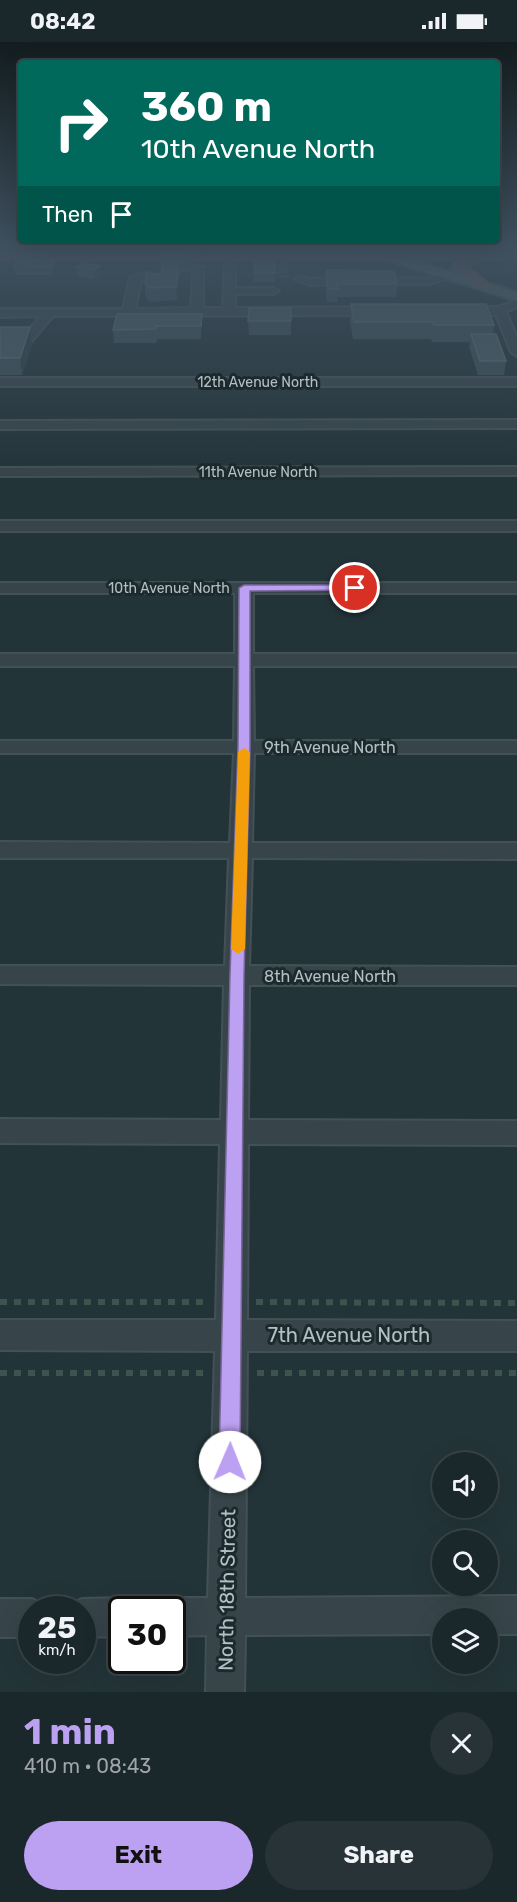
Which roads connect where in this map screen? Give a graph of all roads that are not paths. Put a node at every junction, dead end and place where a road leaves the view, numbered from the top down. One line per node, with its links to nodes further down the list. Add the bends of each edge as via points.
1 (38, 322): 4 (street)
2 (42, 322): 5 (street, via 26,340)
3 (505, 322): 6 (street)
4 (0, 330)
5 (0, 340)
6 (517, 352)
7 (0, 382): 8 (street, 12th Avenue North)
8 (517, 382)
9 (517, 424): 10 (street)
10 (0, 425)
11 (517, 471): 12 (street, 11th Avenue North)
12 (0, 472)
13 (0, 526): 14 (street)
14 (517, 526)
15 (0, 588): 16 (street, 10th Avenue North)
16 (244, 588): 17 (street, 10th Avenue North); 19 (street, North 18th Street)
17 (517, 588)
18 (0, 660): 19 (street)
19 (244, 660): 20 (street); 22 (street, North 18th Street)
20 (517, 660)
21 (0, 747): 22 (street, 9th Avenue North)
22 (244, 747): 23 (street, 9th Avenue North); 25 (street, North 18th Street)
23 (517, 747)
24 (0, 850): 25 (street)
25 (241, 850): 26 (street); 28 (street, North 18th Street)
26 (517, 851)
27 (0, 975): 28 (street, 8th Avenue North)
28 (237, 975): 29 (street, 8th Avenue North); 31 (street, North 18th Street)
29 (517, 976)
30 (0, 1131): 31 (street)
31 (235, 1132): 32 (street); 33 (street, North 18th Street)
32 (517, 1133)
33 (232, 1334): 34 (street, 7th Avenue North); 35 (street, 7th Avenue North); 38 (street, North 18th Street)
34 (0, 1335)
35 (517, 1336)
36 (517, 1615): 38 (street)
37 (186, 1617): 38 (street)
38 (226, 1617): 41 (street, North 18th Street)
39 (0, 1618): 40 (street)
40 (18, 1618)
41 (225, 1692)

